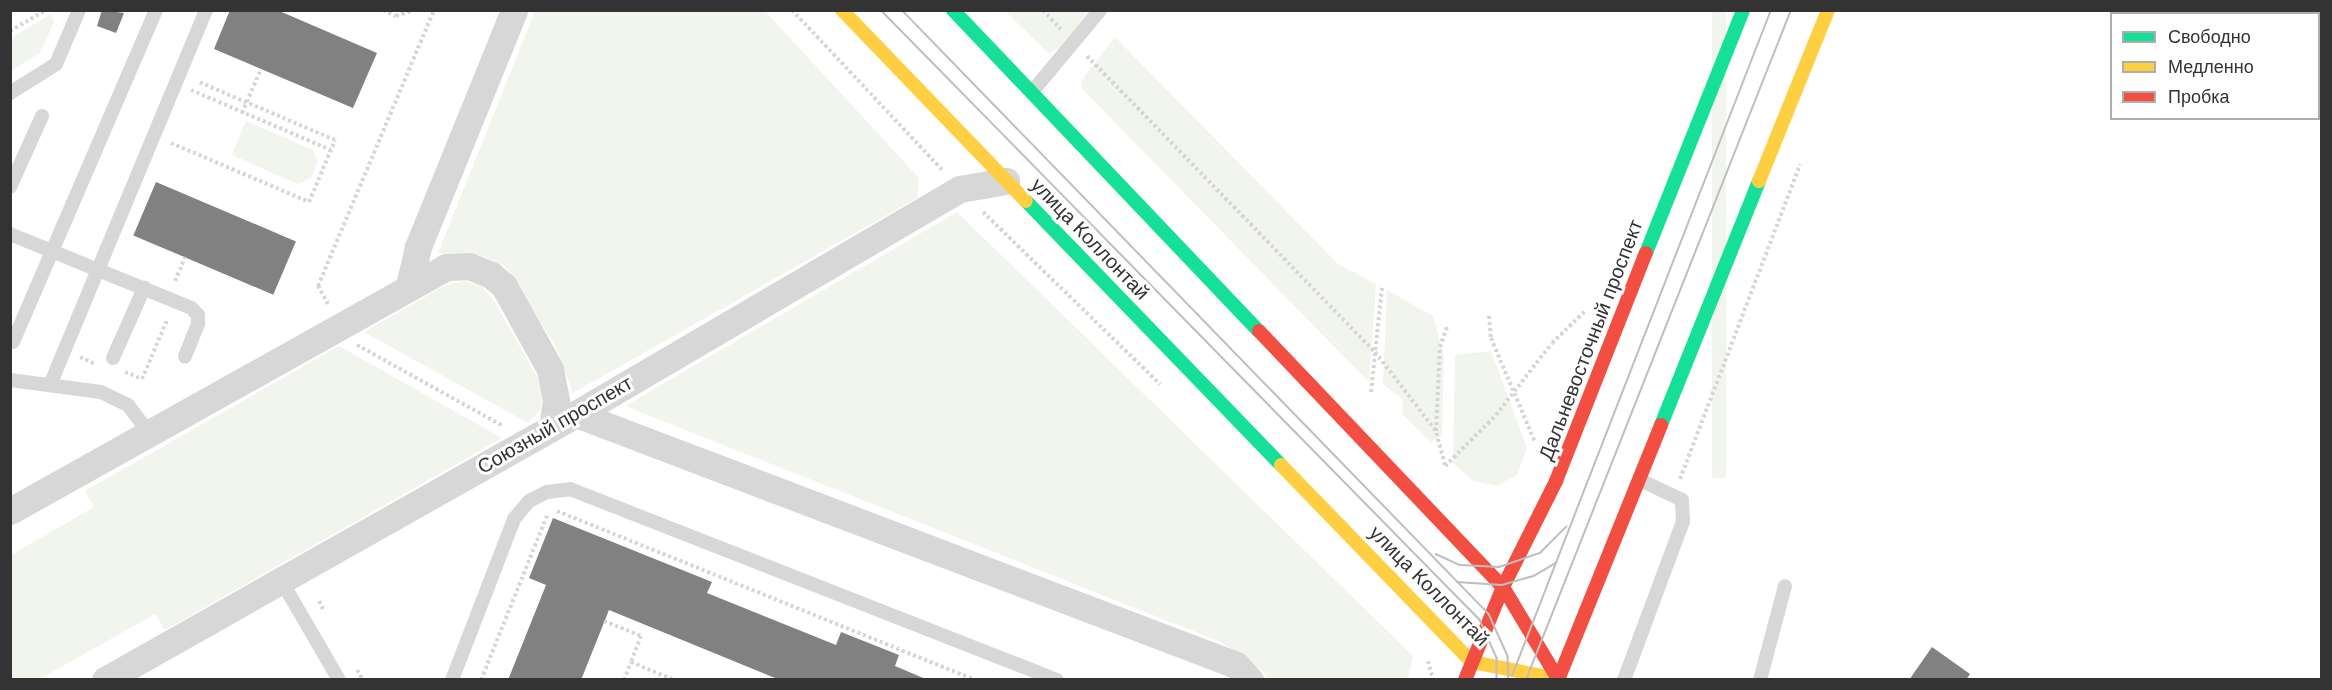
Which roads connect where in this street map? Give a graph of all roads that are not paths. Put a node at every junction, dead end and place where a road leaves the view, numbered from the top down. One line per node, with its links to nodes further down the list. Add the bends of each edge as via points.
1 (79, 10): 11 (lane, via 56,64)
2 (156, 10): 16 (lane)
3 (206, 10): 17 (lane)
4 (514, 10): 18 (street, via 418,247)
5 (842, 10): 13 (main road, улица Коллонтай)
6 (953, 10): 10 (main road)
7 (1100, 10): 10 (lane)
8 (1743, 10): 32 (main road, Дальневосточный проспект, via 1556,481)
9 (1828, 10): 28 (main road)
10 (1032, 92): 32 (main road)
11 (10, 93)
12 (42, 116): 14 (lane)
13 (1006, 182): 25 (street, Союзный проспект, via 960,189); 33 (main road, улица Коллонтай)
14 (10, 187)
15 (10, 234): 16 (lane)
16 (52, 250): 17 (lane); 20 (lane)
17 (98, 270): 19 (lane); 24 (lane)
18 (410, 286): 26 (street, via 446,267 469,266 491,275 504,286 550,369 556,402); 27 (street)
19 (144, 288): 21 (lane, via 191,308 198,315); 22 (lane)
20 (13, 342)
21 (185, 357)
22 (113, 358)
23 (10, 380): 24 (lane)
24 (50, 385): 27 (lane, via 101,392 128,405)
25 (576, 414): 26 (street, Союзный проспект); 39 (street, via 1236,665)
26 (552, 427): 30 (street, Союзный проспект)
27 (149, 433): 29 (street)
28 (1640, 480): 34 (main road); 41 (lane, via 1682,500 1683,521)
29 (10, 511)
30 (281, 580): 35 (street, Союзный проспект); 36 (lane)
31 (1785, 586): 42 (lane)
32 (1503, 587): 33 (main road, Дальневосточный проспект); 34 (main road)
33 (1472, 662): 34 (main road, улица Коллонтай); 40 (main road, Дальневосточный проспект)
34 (1558, 679)
35 (105, 680)
36 (339, 680)
37 (452, 680): 38 (lane, via 514,519 529,501 547,492 570,489)
38 (1057, 680)
39 (1250, 680)
40 (1465, 680)
41 (1624, 680)
42 (1760, 680)

